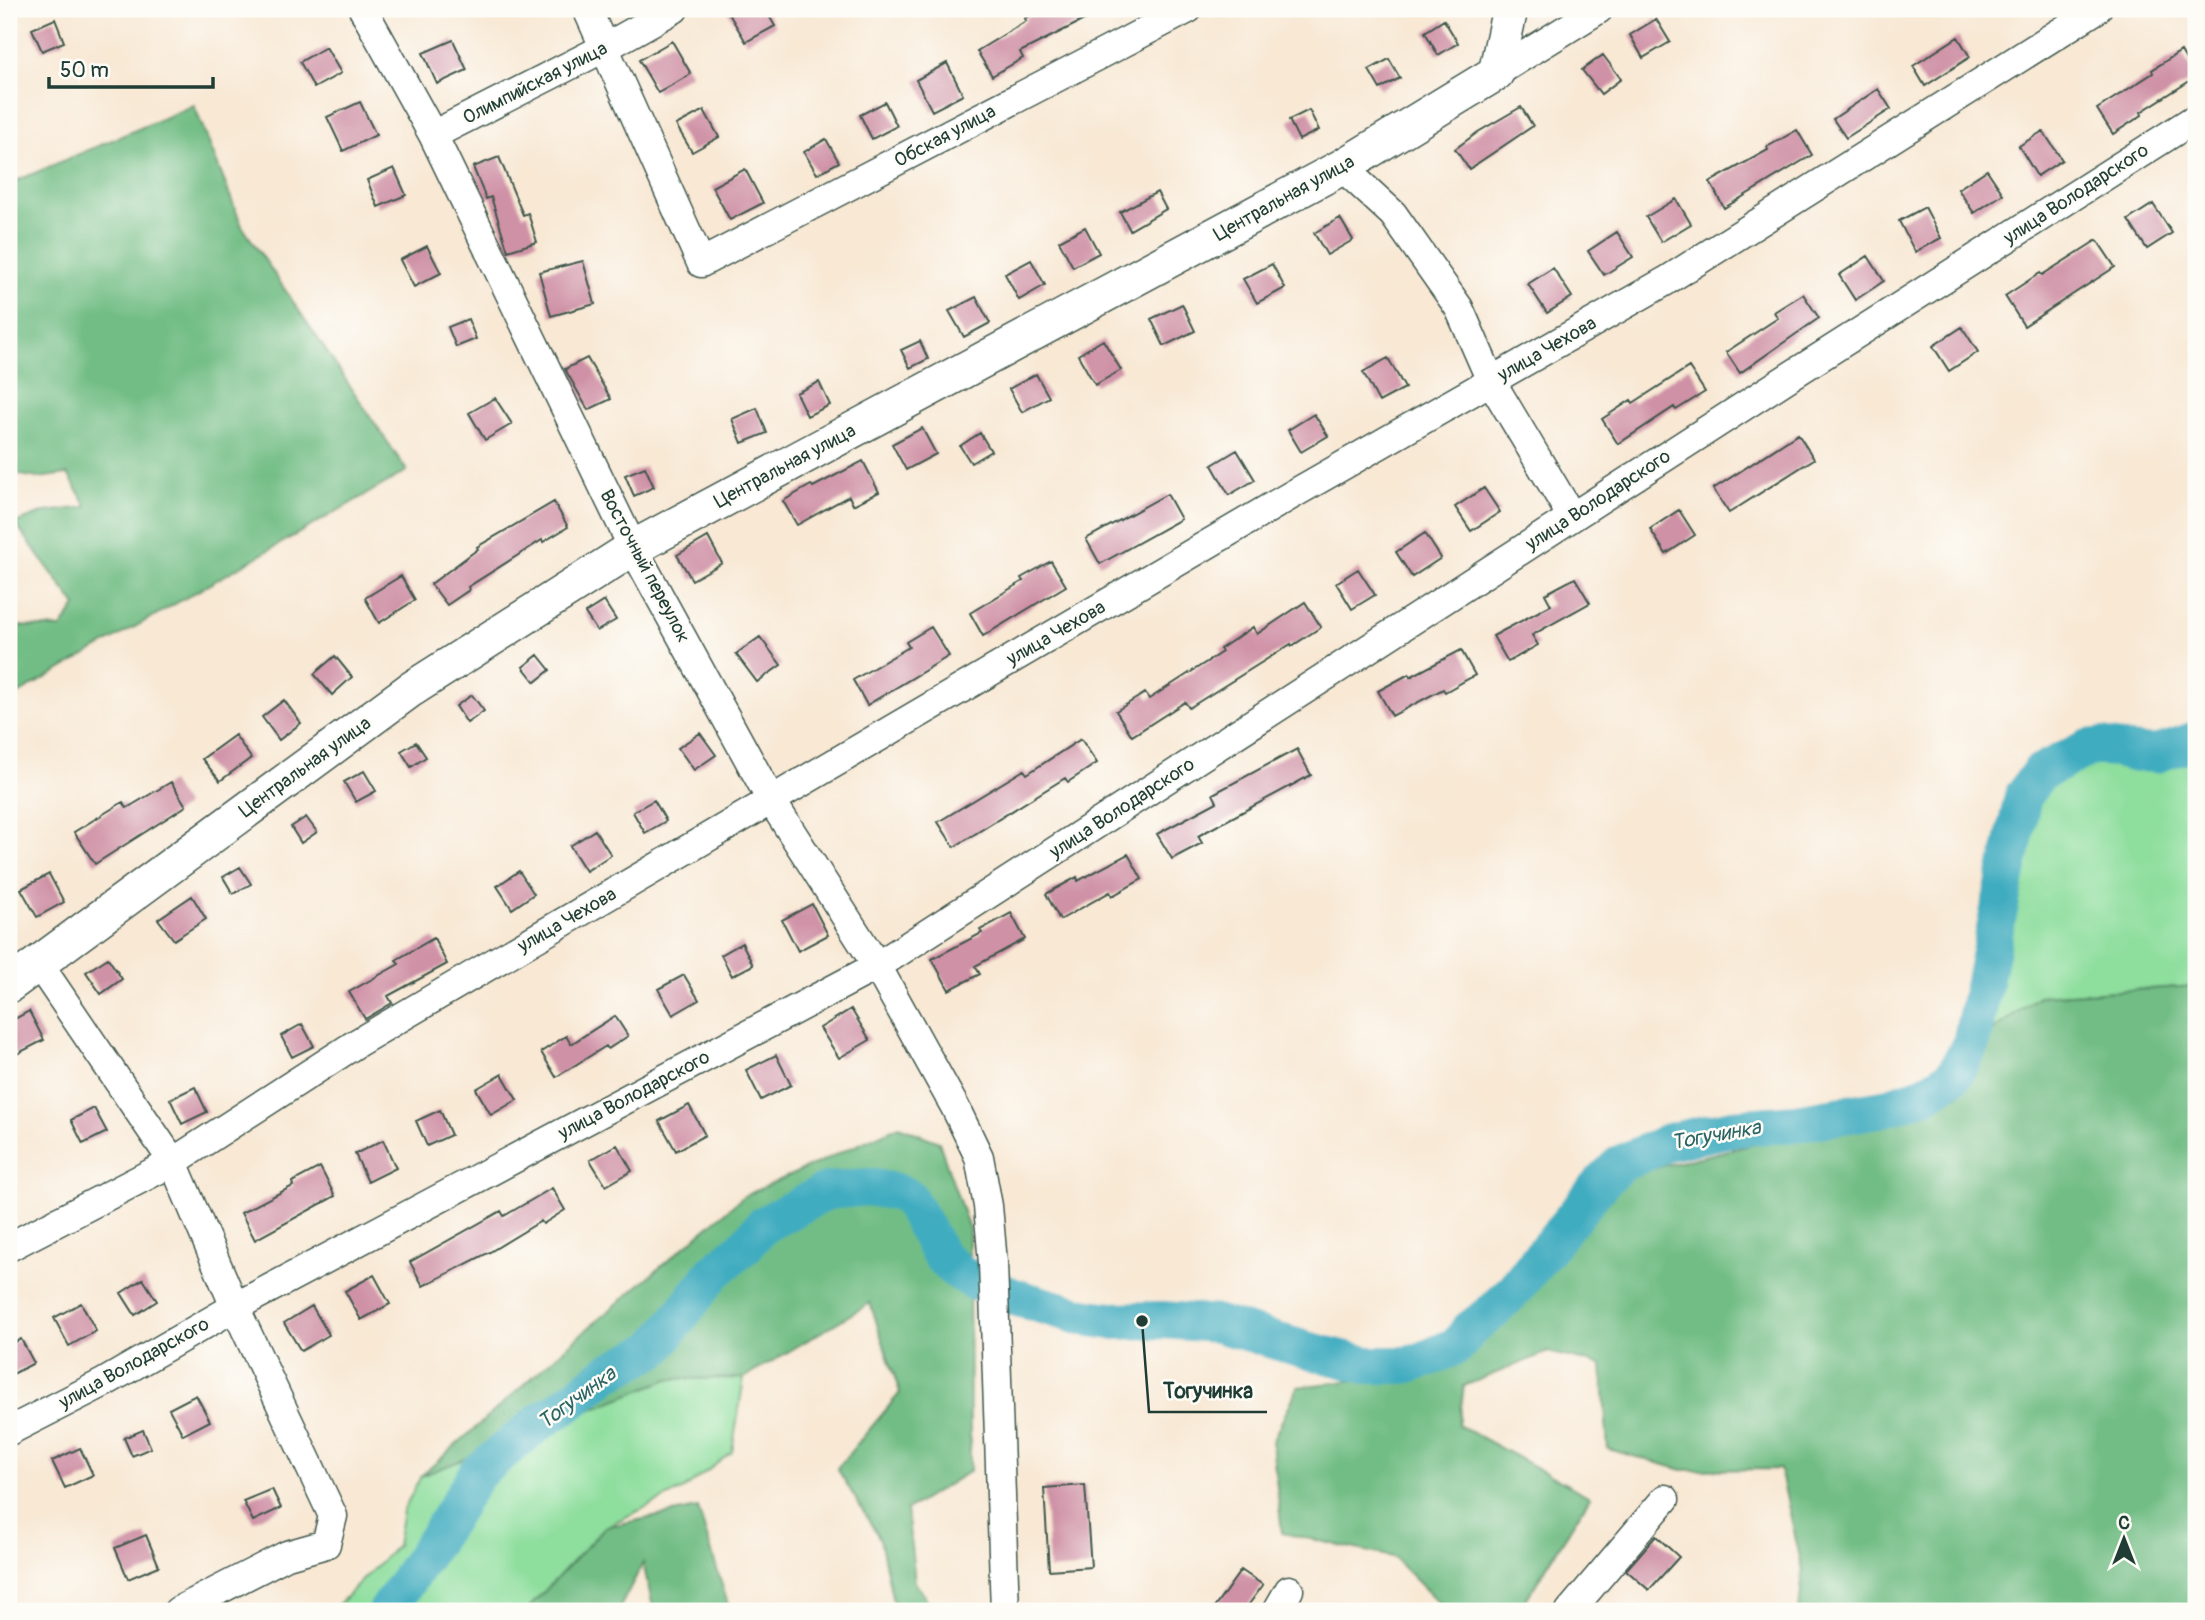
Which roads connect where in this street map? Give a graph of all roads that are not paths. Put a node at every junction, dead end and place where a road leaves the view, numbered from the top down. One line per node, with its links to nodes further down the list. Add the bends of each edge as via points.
1 (363, 9): 11 (street, Восточный переулок)
2 (587, 9): 8 (street)
3 (674, 9): 8 (street, Олимпийская улица)
4 (1188, 9): 8 (street, Обская улица, via 701,263)
5 (1510, 9): 9 (main road)
6 (1599, 9): 9 (street, Центральная улица)
7 (2097, 9): 13 (street, улица Чехова, via 1666,281)
8 (606, 47): 11 (street, Олимпийская улица)
9 (1496, 73): 12 (main road, Центральная улица)
10 (2196, 118): 14 (street, улица Володарского)
11 (433, 135): 15 (street, Восточный переулок)
12 (1342, 167): 13 (street, via 1393,214 1459,308); 15 (main road, Центральная улица)
13 (1491, 381): 14 (street); 16 (street, улица Чехова)
14 (1572, 517): 18 (street, улица Володарского)
15 (633, 548): 16 (street, Восточный переулок); 17 (main road, Центральная улица, via 410,690)
16 (771, 800): 18 (street, Восточный переулок); 20 (street, улица Чехова, via 357,1043)
17 (38, 963): 19 (main road, Центральная улица); 20 (street)
18 (877, 966): 22 (street, улица Володарского); 26 (street, Восточный переулок, via 979,1157 993,1263)
19 (9, 985)
20 (173, 1162): 21 (street, улица Чехова); 22 (street)
21 (9, 1247)
22 (235, 1307): 23 (street, улица Володарского, via 106,1382); 25 (street, via 333,1516 326,1544 287,1555)
23 (9, 1431)
24 (1665, 1499): 27 (street)
25 (178, 1611)
26 (1005, 1611)
27 (1570, 1611)

